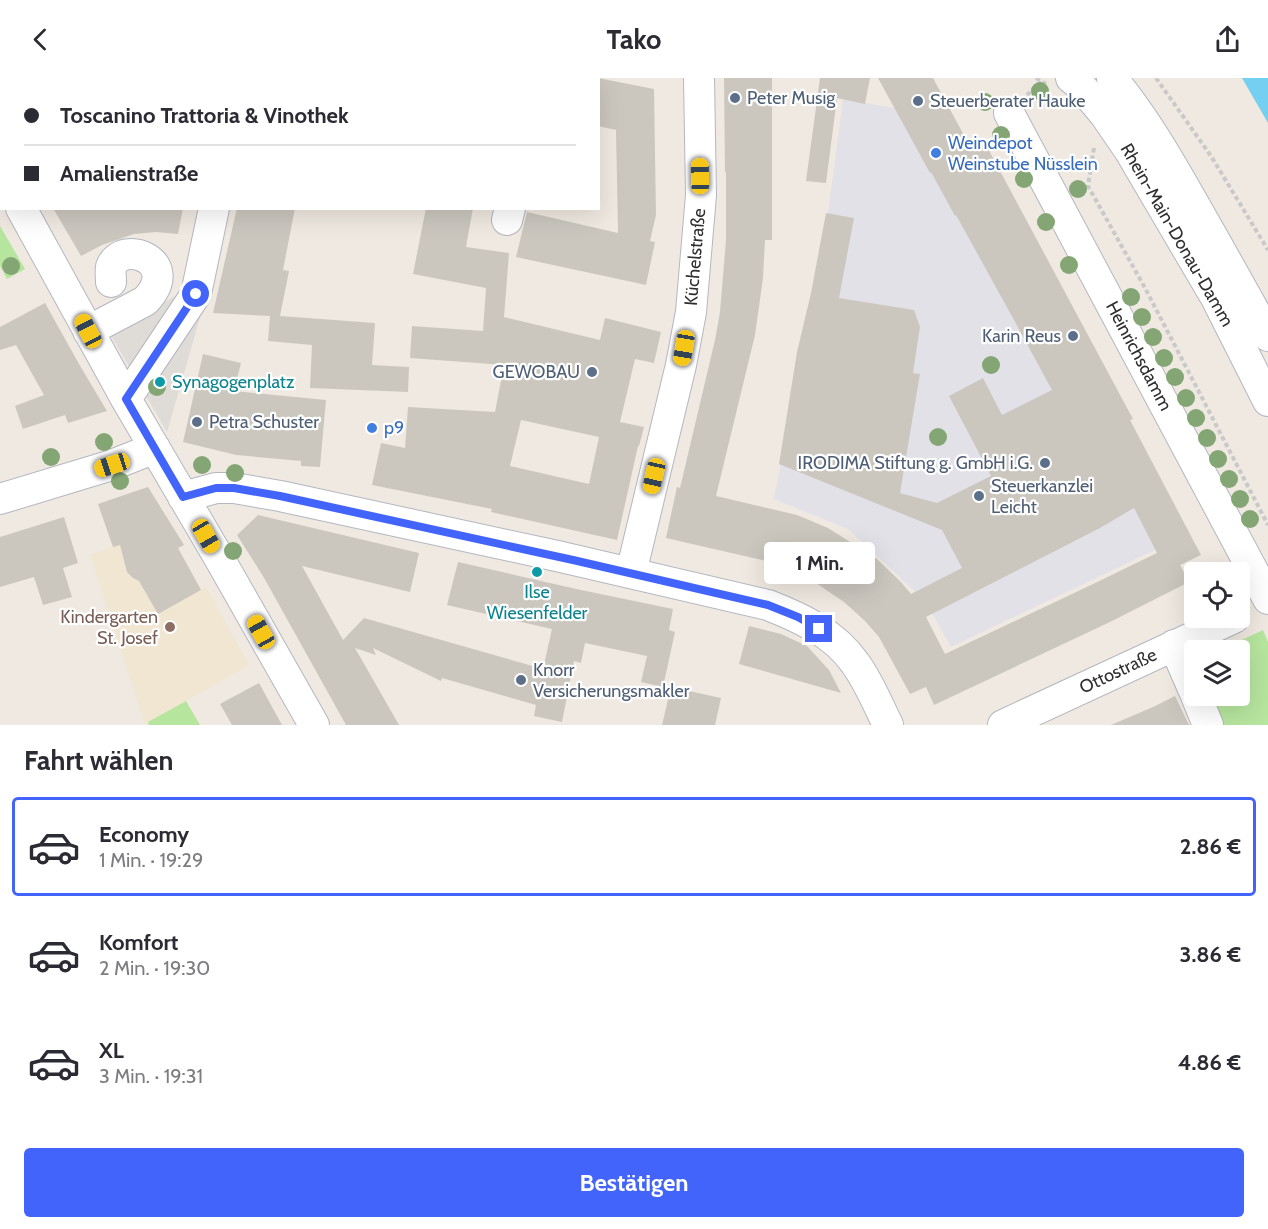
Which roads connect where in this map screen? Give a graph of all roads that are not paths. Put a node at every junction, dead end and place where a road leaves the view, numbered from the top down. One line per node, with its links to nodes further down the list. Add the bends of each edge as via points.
1 (1112, 78): 9 (street, Rhein-Main-Donau-Damm, via 1161,147)
2 (695, 79): 15 (street, Küchelstraße, via 701,195 691,312)
3 (1061, 82): 11 (street, Rhein-Main-Donau-Damm, via 1080,85 1129,150 1216,298)
4 (1009, 113): 16 (street, Heinrichsdamm)
5 (22, 210): 8 (street)
6 (214, 210): 10 (street, via 196,294)
7 (111, 282): 8 (street, via 115,261 130,254 148,258 158,276 153,293 145,301)
8 (88, 331): 10 (street)
9 (1268, 336)
10 (126, 399): 12 (street)
11 (1268, 401)
12 (154, 448): 13 (street); 14 (street)
13 (183, 497): 15 (street, via 216,488 234,488); 22 (street)
14 (0, 500)
15 (631, 573): 23 (street, via 768,605 819,629 855,663)
16 (1268, 601): 17 (street)
17 (1250, 610)
18 (1212, 628): 19 (street, Ottostraße)
19 (1174, 645): 20 (street); 24 (street, Ottostraße)
20 (1184, 668)
21 (1200, 706): 25 (street)
22 (314, 725)
23 (888, 725)
24 (1003, 725)
25 (1208, 725)

